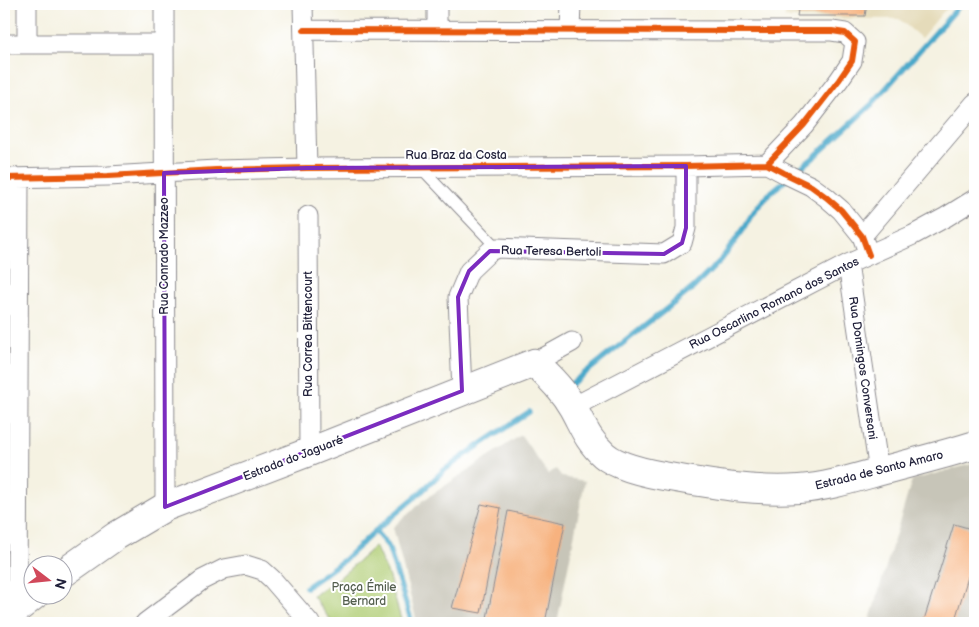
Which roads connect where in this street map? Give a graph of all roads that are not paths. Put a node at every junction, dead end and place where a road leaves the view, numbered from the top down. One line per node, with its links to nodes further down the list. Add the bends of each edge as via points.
1 (27, 4): 10 (street)
2 (164, 4): 11 (street, Rua Conrado Mazzeo)
3 (303, 4): 6 (street)
4 (437, 4): 7 (street)
5 (571, 4): 8 (street)
6 (304, 30): 7 (street); 16 (street)
7 (437, 30): 8 (street)
8 (570, 30): 13 (street, via 845,33 855,42 852,60 804,125)
9 (4, 44): 10 (street)
10 (27, 44): 11 (street)
11 (164, 44): 17 (street, Rua Conrado Mazzeo)
12 (975, 103): 21 (street)
13 (767, 164): 15 (street, Rua Braz da Costa); 21 (street, Rua Braz da Costa, via 811,186 831,201)
14 (420, 166): 15 (street, Rua Braz da Costa); 16 (street, Rua Braz da Costa); 22 (lane)
15 (686, 166): 22 (street, Rua Teresa Bertoli, via 686,228 682,243 664,254)
16 (307, 168): 17 (street, Rua Braz da Costa)
17 (164, 174): 18 (street, Rua Braz da Costa); 32 (street, Rua Conrado Mazzeo)
18 (12, 178): 34 (street)
19 (975, 199): 23 (street, Rua Oscarlino Romano dos Santos, via 913,236)
20 (308, 216): 30 (street, Rua Correa Bittencourt)
21 (862, 236): 23 (street, Rua Braz da Costa)
22 (497, 248): 27 (street, Rua Teresa Bertoli, via 469,271 458,297)
23 (869, 255): 24 (street, Rua Oscarlino Romano dos Santos)
24 (848, 264): 28 (street, Rua Oscarlino Romano dos Santos); 31 (street, Rua Domingos Conversani)
25 (572, 342): 26 (street)
26 (534, 363): 27 (street, Estrada do Jaguaré); 28 (street, Estrada de Santo Amaro, via 557,384)
27 (462, 391): 30 (street, Estrada do Jaguaré)
28 (573, 407): 31 (street, Estrada de Santo Amaro, via 589,438 605,456 654,474 738,488 778,490 828,485)
29 (975, 445): 31 (street, Estrada de Santo Amaro)
30 (309, 452): 32 (street, Estrada do Jaguaré)
31 (879, 472)
32 (165, 508): 33 (street, Estrada do Jaguaré, via 116,536)
33 (72, 567)
34 (19, 607)
35 (145, 623): 36 (street, via 202,580 224,569 246,565 262,570 272,579)
36 (310, 623)

